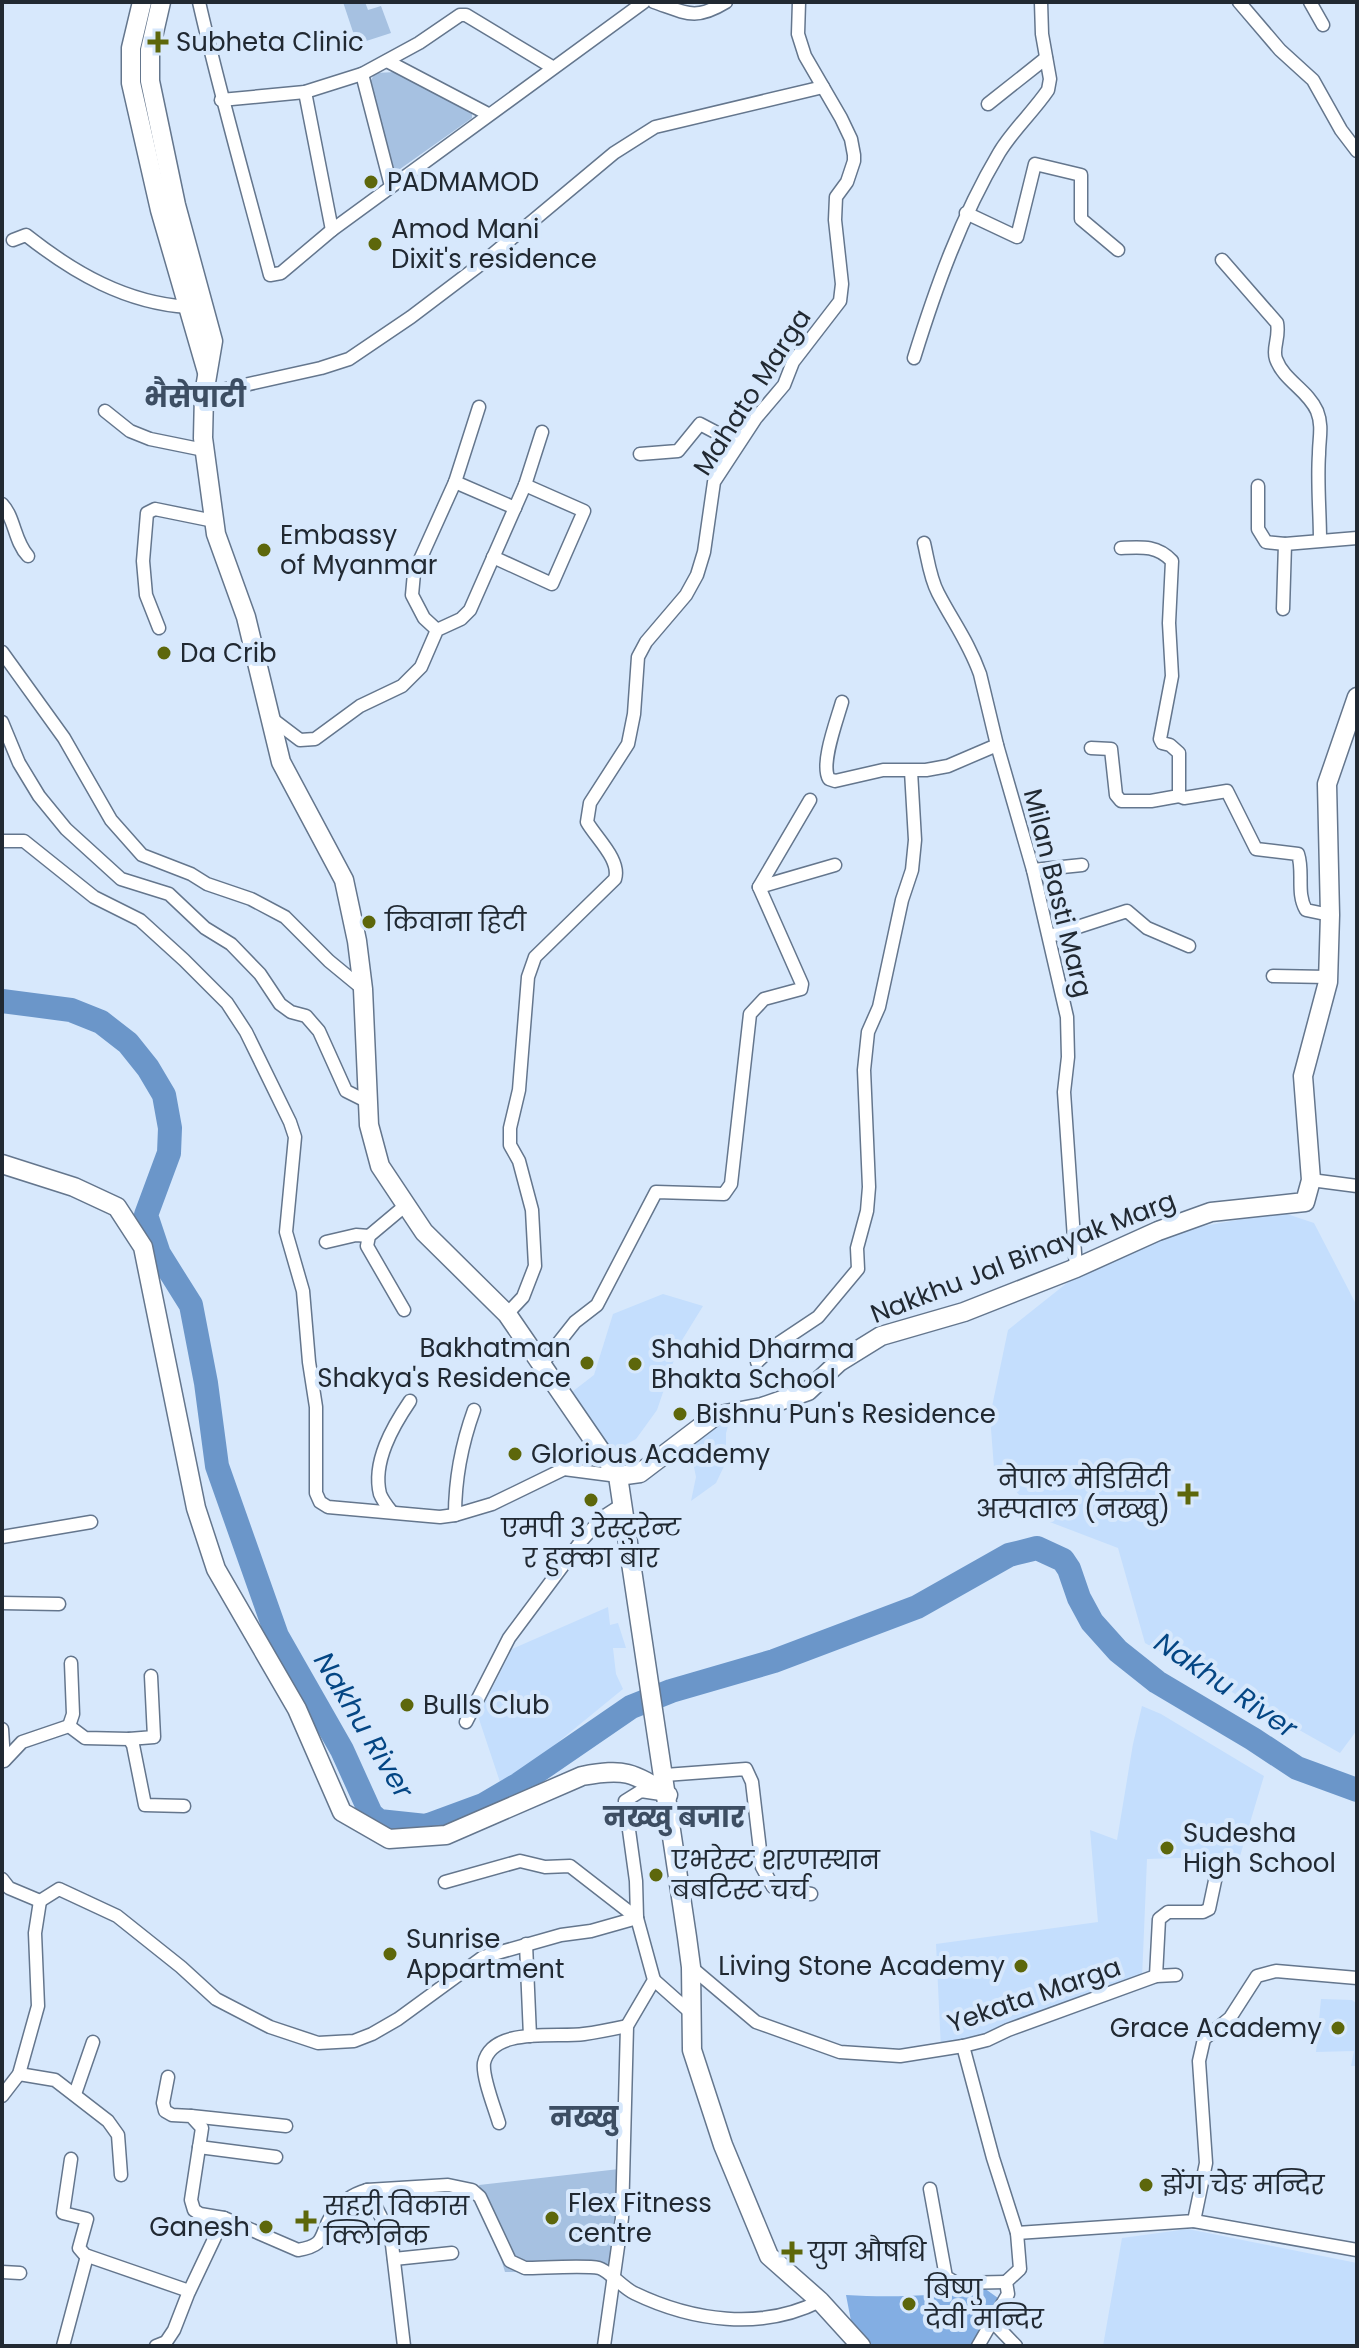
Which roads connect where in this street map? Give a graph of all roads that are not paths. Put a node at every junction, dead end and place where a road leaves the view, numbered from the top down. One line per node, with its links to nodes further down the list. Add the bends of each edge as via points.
1 (142, 2): 24 (main road, via 131,48 131,83)
2 (161, 2): 24 (main road, via 150,50 150,81)
3 (199, 2): 19 (street)
4 (644, 2): 15 (street)
5 (654, 2): 11 (street, via 687,13)
6 (726, 2): 11 (street)
7 (799, 2): 17 (street, Mahato Marga, via 798,34)
8 (1041, 2): 13 (street)
9 (1239, 2): 22 (street, via 1313,80)
10 (1310, 2): 12 (street)
11 (707, 8)
12 (1323, 25)
13 (1046, 58): 20 (street); 25 (street, via 1048,90 1001,150)
14 (387, 61): 15 (street, via 466,15); 16 (street); 21 (street)
15 (552, 67): 21 (street)
16 (362, 74): 18 (street); 23 (street)
17 (823, 87): 33 (street, via 655,127 614,153 481,264 349,359); 37 (street, Mahato Marga, via 851,139 854,161 836,197 840,301)
18 (305, 92): 19 (street); 26 (street)
19 (221, 100): 26 (street, via 270,275 281,273)
20 (988, 104)
21 (488, 114): 23 (street)
22 (1357, 151)
23 (391, 186): 26 (street)
24 (168, 208): 30 (main road); 32 (main road, via 213,341)
25 (966, 213): 28 (street, via 1017,237 1035,164 1081,175 1081,219); 31 (street)
26 (332, 230)
27 (13, 240): 30 (street, via 26,235 82,276 137,299)
28 (1118, 250)
29 (1222, 260): 47 (street, via 1277,323 1276,360 1317,411 1322,430)
30 (188, 307): 32 (main road)
31 (914, 358)
32 (207, 372): 33 (main road)
33 (204, 394): 38 (main road)
34 (479, 407): 40 (street)
35 (105, 411): 38 (street, via 150,439)
36 (542, 432): 41 (street)
37 (738, 444): 39 (street, via 700,424 678,451); 86 (street, Mahato Marga, via 714,482 697,575 638,657 628,744 590,803 587,822 615,863 615,879 535,957 528,977 510,1145 532,1210 535,1266 523,1297)
38 (204, 450): 45 (main road)
39 (640, 454)
40 (455, 482): 44 (street); 55 (street, via 414,573 412,595)
41 (525, 485): 44 (street); 52 (street, via 584,511 559,569 552,584)
42 (1258, 486): 49 (street, via 1262,538)
43 (2, 504): 51 (street)
44 (515, 508): 52 (street)
45 (214, 521): 54 (street, via 155,509 147,513 146,595); 59 (main road, via 246,617)
46 (1357, 538): 47 (street)
47 (1320, 540): 49 (street)
48 (924, 543): 61 (street, Milan Basti Marg, via 938,593 977,665)
49 (1285, 544): 53 (street)
50 (1121, 548): 64 (street, via 1146,546 1172,561 1172,676 1160,739 1179,753)
51 (28, 556)
52 (493, 557): 55 (street, via 470,610)
53 (1283, 609)
54 (159, 628)
55 (437, 630): 59 (street, via 421,667 402,686 360,706 315,739 300,740)
56 (2, 652): 76 (street, via 64,738 111,820 142,855 285,917)
57 (1357, 697): 71 (main road, via 1327,784)
58 (842, 702): 63 (street, via 825,775 835,781 883,770)
59 (271, 718): 76 (main road, via 281,762 344,880)
60 (2, 722): 77 (street, via 19,763 66,829 121,879 169,894 231,944 280,1004 306,1016 319,1031 346,1091)
61 (997, 745): 63 (street, via 948,766); 69 (street, Milan Basti Marg)
62 (1091, 748): 64 (street, via 1111,749 1121,801)
63 (911, 771): 87 (street, via 912,870 879,1007 868,1032 864,1070 869,1187 858,1269 818,1317)
64 (1179, 796): 71 (street, via 1227,791 1256,849 1298,854 1306,910)
65 (810, 800): 70 (street)
66 (2, 841): 93 (street, via 24,841 94,897 140,920 227,1003 246,1032 295,1137 286,1232 303,1291 316,1407 316,1493 328,1507)
67 (835, 865): 70 (street)
68 (1082, 865): 69 (street)
69 (1033, 870): 72 (street, Milan Basti Marg)
70 (759, 887): 88 (street, via 802,984 801,989 764,999 750,1014 731,1184 724,1194 656,1192 597,1305 575,1322)
71 (1330, 915): 75 (main road)
72 (1050, 936): 73 (street, via 1127,911 1147,928); 84 (street, Milan Basti Marg, via 1067,1017 1064,1092)
73 (1189, 946)
74 (1273, 976): 75 (street)
75 (1328, 977): 79 (main road, via 1303,1076)
76 (363, 989): 77 (main road)
77 (368, 1102): 81 (main road, via 380,1166)
78 (2, 1164): 107 (main road, via 117,1207 143,1247 196,1508 216,1569 297,1709 342,1812 389,1839 446,1835 582,1776 603,1772 638,1776)
79 (1311, 1180): 80 (street); 84 (main road, Nakkhu Jal Binayak Marg, via 1305,1202 1211,1212)
80 (1357, 1186)
81 (406, 1205): 82 (street); 86 (main road, via 424,1232)
82 (369, 1236): 83 (street); 85 (street, via 367,1246)
83 (326, 1242)
84 (1076, 1268): 91 (main road, Nakkhu Jal Binayak Marg, via 964,1312 881,1336 839,1362 808,1391 715,1416 640,1473)
85 (404, 1310)
86 (507, 1314): 88 (main road)
87 (757, 1362)
88 (541, 1365): 91 (main road)
89 (410, 1401): 93 (street, via 387,1439 380,1471 380,1494)
90 (474, 1410): 94 (street, via 461,1446)
91 (618, 1476): 92 (main road); 94 (street, via 564,1469 492,1504)
92 (623, 1504): 101 (street, via 582,1540 509,1638); 106 (main road)
93 (391, 1511): 94 (street)
94 (455, 1515)
95 (91, 1522): 96 (street)
96 (2, 1537)
97 (2, 1603): 98 (street)
98 (59, 1604)
99 (71, 1663): 102 (street)
100 (151, 1676): 104 (street, via 154,1737)
101 (466, 1722)
102 (69, 1726): 104 (street, via 85,1738); 105 (street, via 22,1742)
103 (2, 1729): 105 (street)
104 (129, 1739): 108 (street, via 145,1805)
105 (3, 1762)
106 (665, 1775): 107 (main road); 112 (street, via 746,1769 762,1867 773,1887)
107 (668, 1795): 114 (street, via 641,1791 625,1801); 116 (main road)
108 (184, 1806)
109 (1216, 1876): 118 (street, via 1209,1909 1168,1912 1159,1919)
110 (2, 1879): 113 (street, via 9,1888)
111 (445, 1882): 114 (street, via 520,1861 570,1866)
112 (811, 1894)
113 (40, 1901): 115 (street, via 59,1889 98,1906 216,1999 270,2027 318,2043 372,2034 483,1957); 126 (street, via 35,1933 38,2006)
114 (637, 1918): 115 (street); 120 (street)
115 (526, 1944): 123 (street)
116 (691, 1967): 121 (main road); 125 (street, Yekata Marga, via 756,2022 840,2052 900,2056)
117 (1176, 1975): 118 (street, Yekata Marga)
118 (1156, 1976): 125 (street, Yekata Marga)
119 (1357, 1978): 140 (street, via 1266,1972 1257,1976 1230,2018 1204,2039 1199,2061 1206,2163)
120 (654, 1980): 121 (street); 122 (street)
121 (690, 2012): 151 (main road, via 692,2050 723,2145 769,2256)
122 (627, 2026): 123 (street, via 582,2035); 148 (street, via 622,2218)
123 (530, 2036): 131 (street, via 489,2050 484,2065)
124 (93, 2042): 128 (street)
125 (963, 2046): 141 (street)
126 (19, 2074): 128 (street, via 55,2080); 129 (street)
127 (168, 2077): 130 (street, via 165,2111)
128 (75, 2094): 136 (street, via 118,2135)
129 (2, 2096)
130 (191, 2116): 132 (street); 133 (street, via 202,2128)
131 (499, 2123)
132 (286, 2126)
133 (199, 2147): 134 (street); 139 (street, via 194,2210)
134 (276, 2157)
135 (71, 2159): 144 (street, via 63,2213 87,2219 79,2248)
136 (121, 2175)
137 (930, 2189): 149 (street, via 946,2277 956,2283)
138 (367, 2190): 139 (street, via 353,2194 332,2216 323,2238 298,2250); 145 (street, via 391,2236); 148 (street, via 462,2186 480,2197 514,2265 599,2268)
139 (224, 2218): 150 (street)
140 (1194, 2221): 141 (street); 142 (street)
141 (1017, 2233): 149 (street, via 1020,2269)
142 (1357, 2250)
143 (452, 2253): 145 (street)
144 (87, 2256): 150 (street); 154 (street)
145 (394, 2259): 155 (street)
146 (2, 2272): 147 (street)
147 (20, 2273)
148 (615, 2281): 151 (street, via 677,2311 711,2318 798,2312); 156 (street)
149 (1006, 2282): 152 (street, via 1008,2294)
150 (189, 2291): 153 (street)
151 (820, 2301): 157 (main road)
152 (992, 2321): 158 (street); 159 (street)
153 (164, 2345)
154 (63, 2346)
155 (404, 2346)
156 (604, 2346)
157 (861, 2346)
158 (978, 2346)
159 (1016, 2346)

